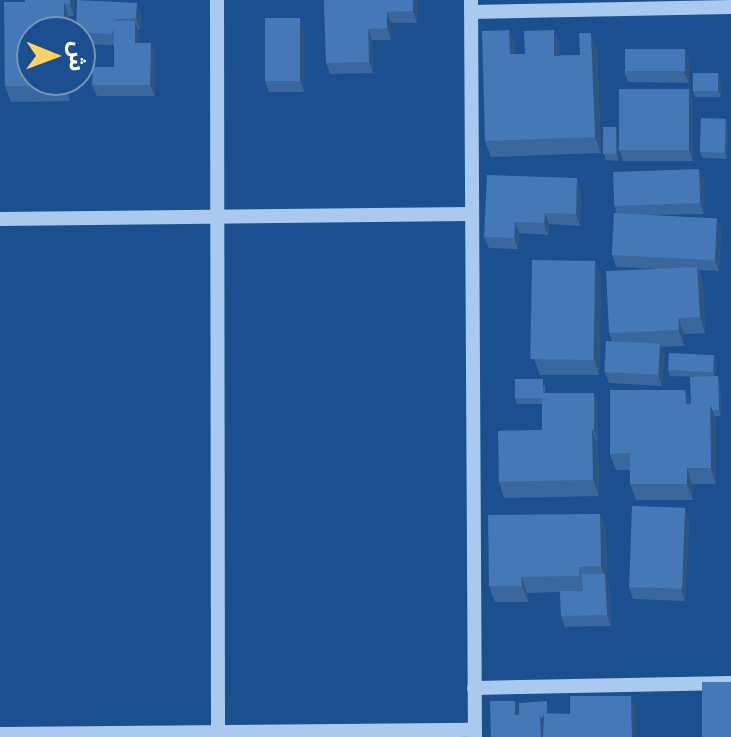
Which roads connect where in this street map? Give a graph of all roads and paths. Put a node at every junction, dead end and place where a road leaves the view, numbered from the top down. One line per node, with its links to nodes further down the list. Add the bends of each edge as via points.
1 (217, 0): 5 (street)
2 (471, 6): 3 (street); 4 (street)
3 (731, 7)
4 (470, 214): 5 (street); 8 (street)
5 (216, 216): 6 (street); 11 (street)
6 (0, 219)
7 (731, 683): 8 (street)
8 (474, 688): 10 (street)
9 (0, 734): 11 (street)
10 (475, 734): 11 (street)
11 (218, 736)

